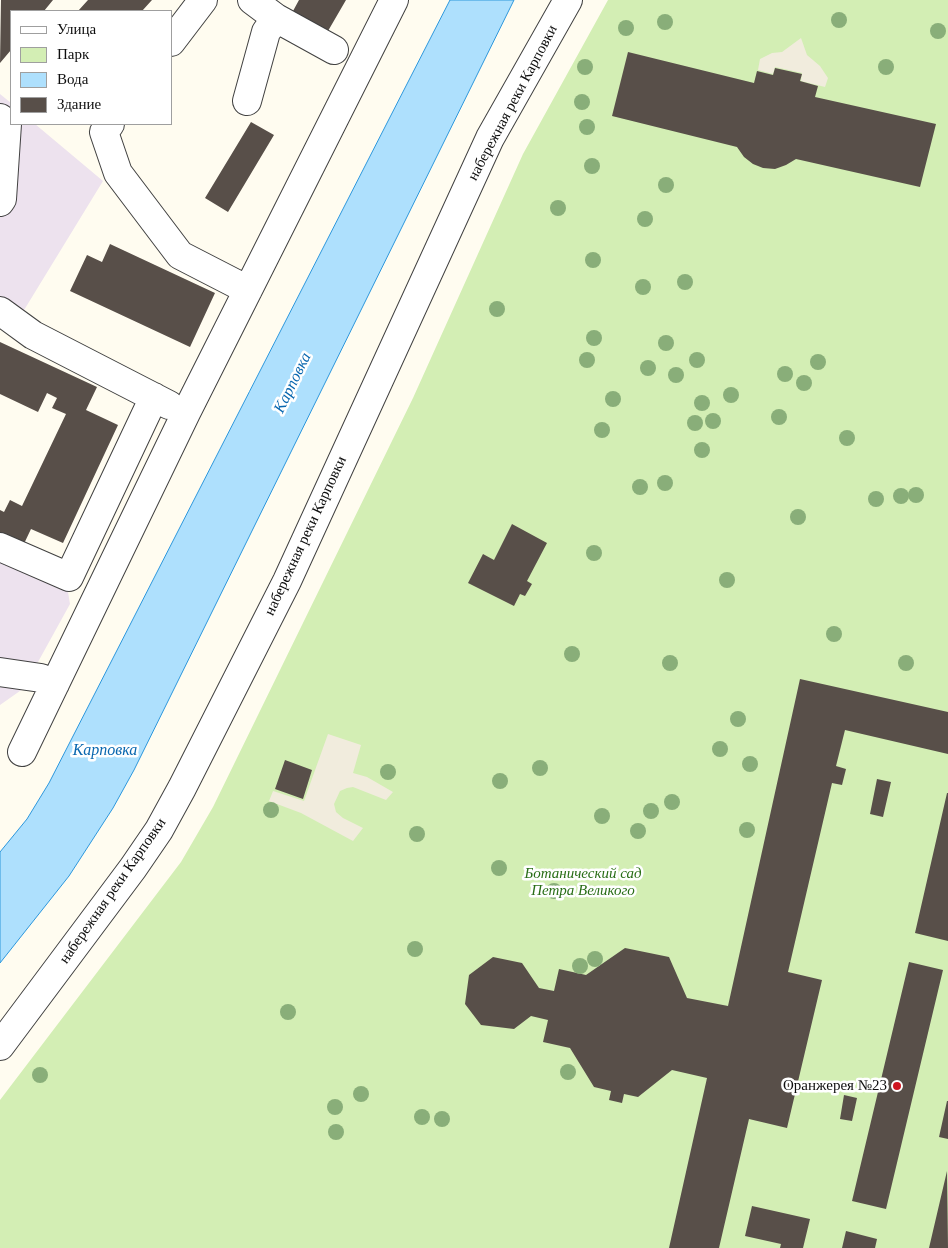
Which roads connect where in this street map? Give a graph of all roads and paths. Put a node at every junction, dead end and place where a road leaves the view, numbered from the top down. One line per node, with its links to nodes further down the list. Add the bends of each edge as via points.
1 (203, 0): 6 (street)
2 (252, 0): 5 (street)
3 (394, 0): 12 (street)
4 (568, 0): 20 (street, набережная реки Карповки, via 490,138 287,581 182,788 133,868)
5 (276, 18): 7 (street); 8 (street, via 266,32)
6 (172, 41)
7 (334, 50)
8 (246, 101)
9 (0, 118): 11 (street, via 7,124)
10 (109, 125): 12 (street, via 104,132 118,173 180,255)
11 (0, 202)
12 (248, 290): 15 (street)
13 (0, 312): 14 (street, via 34,335)
14 (154, 397): 15 (street); 16 (street, via 69,577)
15 (186, 413): 18 (street)
16 (0, 547)
17 (0, 672): 18 (street, via 41,678)
18 (55, 684): 19 (street)
19 (22, 752)
20 (0, 1046)

